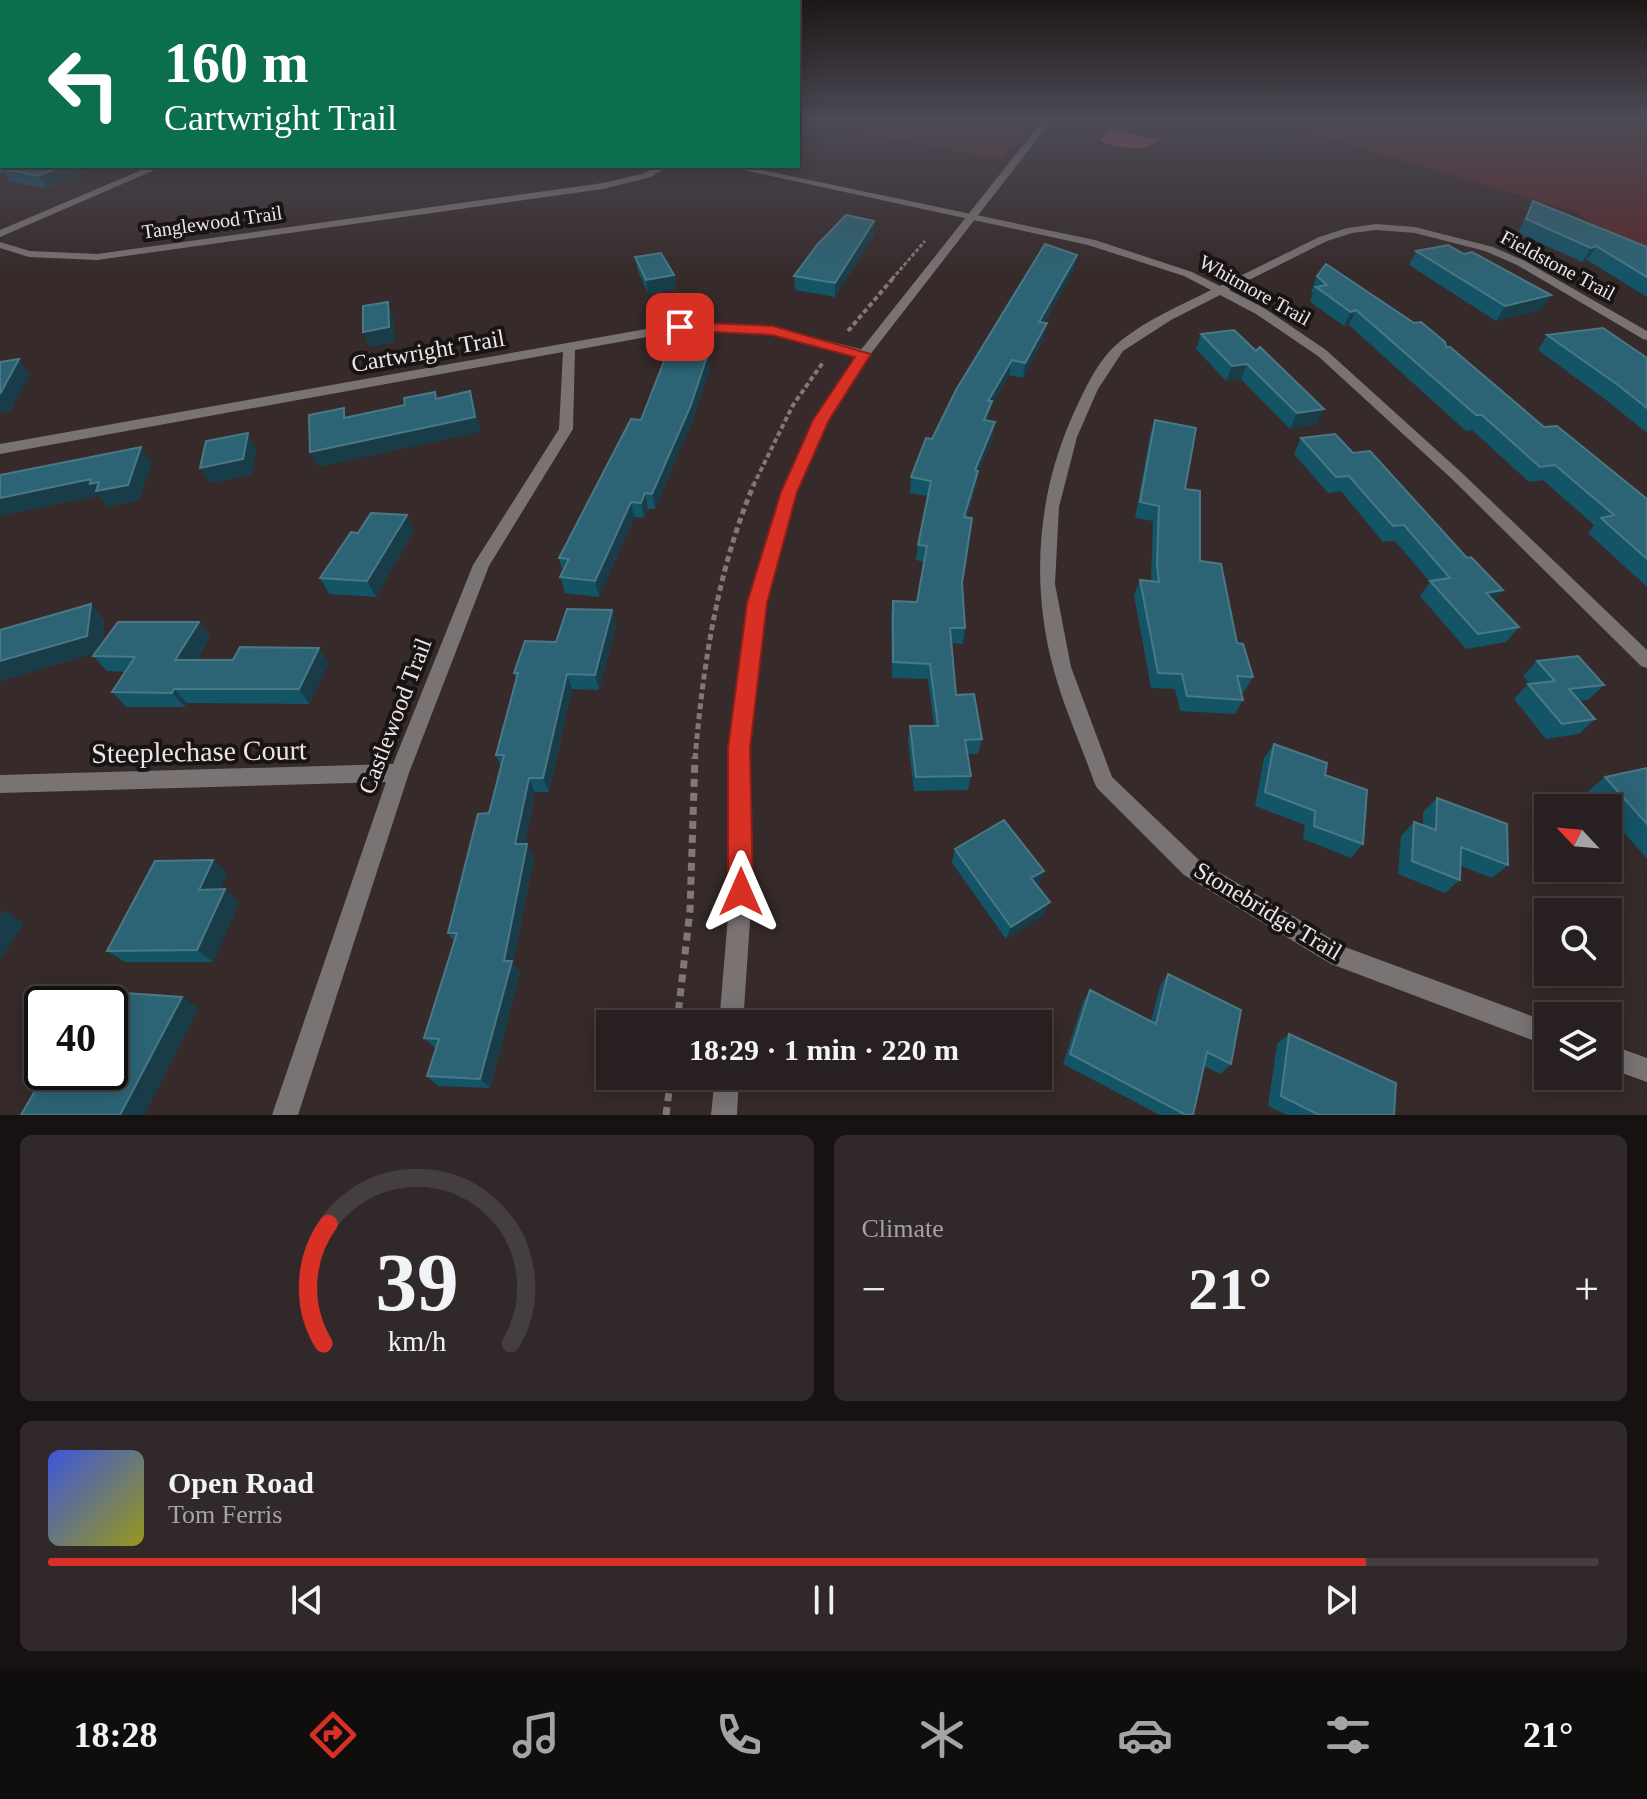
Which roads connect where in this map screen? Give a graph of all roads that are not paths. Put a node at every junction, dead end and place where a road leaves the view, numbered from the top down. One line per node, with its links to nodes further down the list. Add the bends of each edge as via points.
1 (145, 172): 6 (street)
2 (653, 172): 7 (street, Tanglewood Trail, via 603,186 97,257 29,254)
3 (759, 172): 5 (street, Whitmore Trail)
4 (1008, 172): 5 (street)
5 (974, 216): 8 (street, Whitmore Trail, via 1091,242); 11 (street)
6 (0, 234)
7 (0, 245)
8 (1223, 291): 9 (street, Fieldstone Trail, via 1351,230 1415,230 1510,258); 13 (street, Whitmore Trail, via 1322,353); 17 (street, Stonebridge Trail, via 1167,317 1119,348 1091,389 1070,437 1051,507 1047,584 1062,667 1104,782 1192,868 1339,956)
9 (1647, 336)
10 (569, 349): 11 (street, Cartwright Trail, via 680,327 773,331); 12 (street, Cartwright Trail); 14 (street, Castlewood Trail, via 566,429 481,565)
11 (864, 354): 16 (street, via 821,420 789,492 757,603 739,748 741,892)
12 (0, 449)
13 (1647, 661)
14 (399, 773): 15 (street, Steeplechase Court); 21 (street, Castlewood Trail)
15 (0, 784)
16 (732, 1010)
17 (1534, 1029)
18 (1622, 1061): 19 (street)
19 (1647, 1070)
20 (726, 1090): 22 (street)
21 (285, 1115)
22 (724, 1115)

